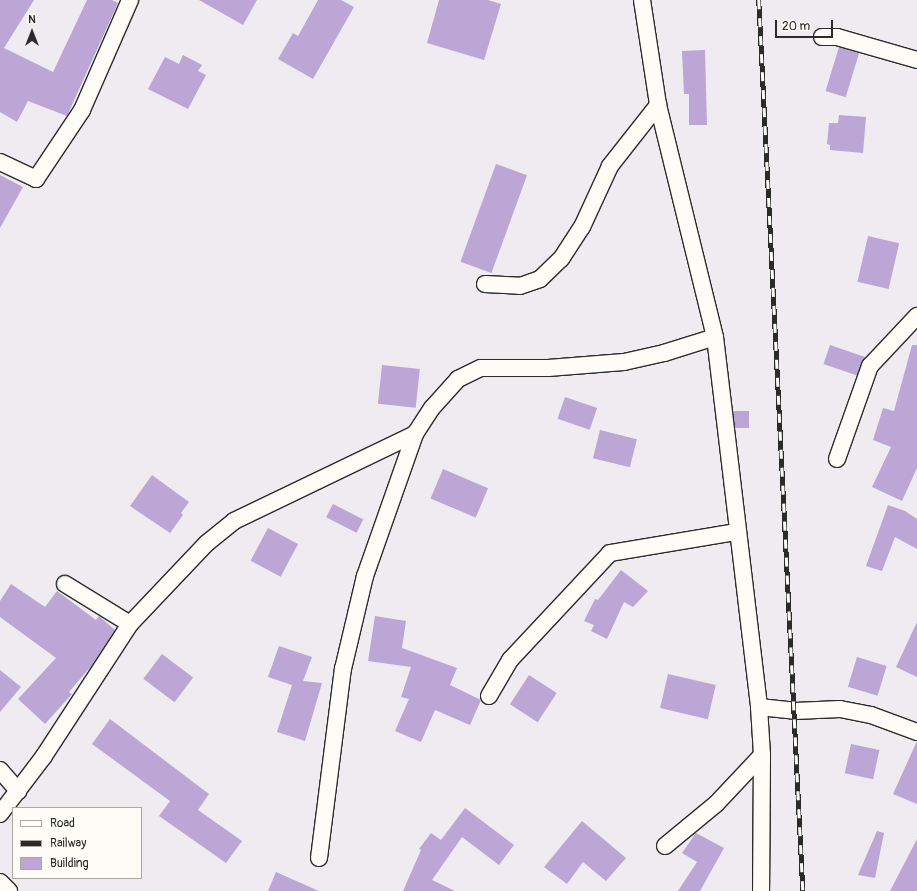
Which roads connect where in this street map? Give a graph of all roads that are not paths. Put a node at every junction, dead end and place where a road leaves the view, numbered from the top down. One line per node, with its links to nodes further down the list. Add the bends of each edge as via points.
1 (130, 0): 6 (street, via 82,110 36,179)
2 (642, 0): 5 (street)
3 (822, 37): 4 (street, via 837,37)
4 (917, 60)
5 (658, 105): 7 (street, via 610,166 582,227 561,259 540,279 527,284); 9 (street)
6 (0, 162)
7 (486, 284)
8 (917, 316): 11 (street, via 870,366)
9 (715, 337): 10 (street, via 624,362 548,368 481,368 458,379 432,408); 12 (street)
10 (415, 434): 14 (street, via 234,521 207,543); 23 (street, via 365,576 343,669)
11 (837, 459)
12 (736, 532): 15 (street, via 610,553 510,660); 16 (street)
13 (65, 584): 14 (street)
14 (130, 624): 20 (street, via 44,756)
15 (489, 696)
16 (759, 707): 17 (street, via 795,711 840,709 871,715); 18 (street)
17 (917, 732)
18 (762, 755): 22 (street, via 716,804); 26 (street)
19 (0, 770): 20 (street)
20 (18, 791): 21 (street)
21 (0, 814)
22 (665, 846)
23 (319, 858)
24 (0, 882): 25 (street)
25 (9, 891)
26 (761, 891)

